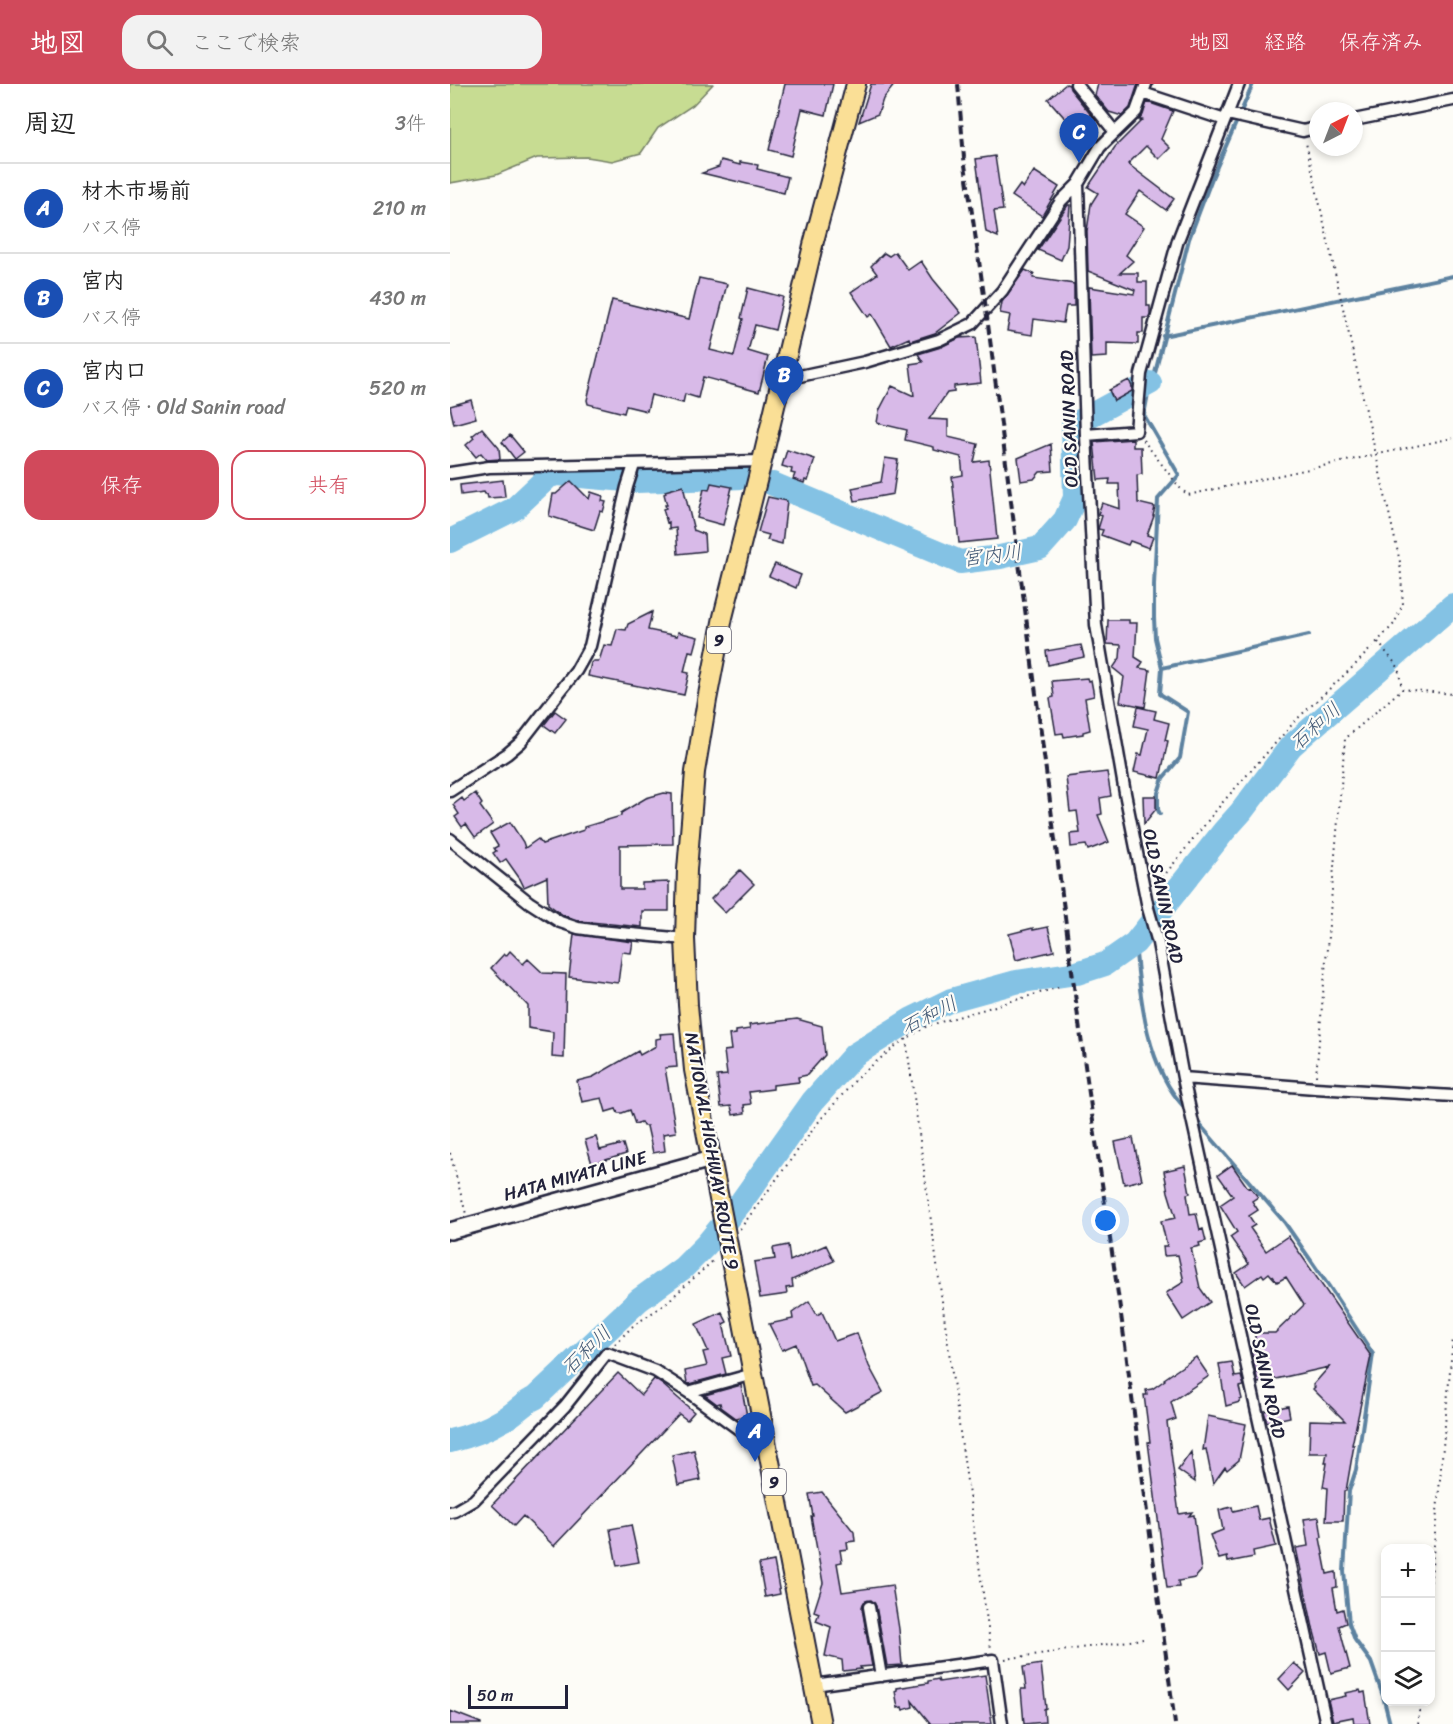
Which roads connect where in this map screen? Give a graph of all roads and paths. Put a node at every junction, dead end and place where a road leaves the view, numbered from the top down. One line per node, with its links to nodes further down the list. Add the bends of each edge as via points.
1 (856, 84): 12 (highway, NATIONAL HIGHWAY ROUTE 9 / 9)
2 (1076, 84): 10 (street)
3 (1239, 84): 6 (street)
4 (1144, 88): 6 (street); 10 (street, via 1136,112)
5 (1453, 100): 7 (street)
6 (1226, 117): 9 (street); 13 (street, via 1178,240 1141,374)
7 (1363, 118)
8 (1309, 129): 9 (street)
9 (1303, 130): 16 (path)
10 (1115, 132): 11 (street, via 1100,147)
11 (1078, 184): 12 (street, via 1061,201 1002,291 972,324 939,340 865,362); 14 (street, OLD SANIN ROAD)
12 (781, 380): 17 (highway, NATIONAL HIGHWAY ROUTE 9 / 9)
13 (1136, 431): 14 (street); 16 (path, via 1188,495)
14 (1086, 435): 25 (street, OLD SANIN ROAD, via 1096,625)
15 (1453, 438): 16 (path)
16 (1376, 453): 20 (path, via 1400,562 1403,604 1394,624)
17 (762, 461): 18 (street); 26 (highway, NATIONAL HIGHWAY ROUTE 9 / 9, via 723,617 695,772)
18 (634, 465): 19 (street, via 489,467); 23 (street, via 590,646 582,663 520,742)
19 (450, 473)
20 (1378, 642): 21 (path, via 1398,667); 25 (path, via 1297,719 1222,803)
21 (1402, 689): 22 (path); 30 (path, via 1345,739)
22 (1453, 694)
23 (450, 791)
24 (450, 839): 26 (street, via 560,922 599,932)
25 (1147, 903): 29 (street, OLD SANIN ROAD)
26 (685, 939): 33 (highway, NATIONAL HIGHWAY ROUTE 9 / 9, via 694,1070)
27 (1060, 987): 28 (path, via 927,1026)
28 (906, 1039): 36 (path, via 859,1076 820,1120); 46 (path)
29 (1183, 1078): 30 (street); 52 (street, OLD SANIN ROAD)
30 (1315, 1088): 31 (street)
31 (1453, 1096)
32 (450, 1153): 34 (path)
33 (711, 1160): 34 (main road, HATA MIYATA LINE); 36 (highway, NATIONAL HIGHWAY ROUTE 9 / 9)
34 (469, 1226): 35 (main road, HATA MIYATA LINE)
35 (450, 1231)
36 (728, 1242): 38 (path, via 706,1268 633,1326); 39 (highway, NATIONAL HIGHWAY ROUTE 9 / 9)
37 (1453, 1338): 43 (path)
38 (607, 1353): 40 (street, via 655,1371); 42 (street, via 565,1406 474,1500)
39 (753, 1374): 40 (street); 41 (highway, NATIONAL HIGHWAY ROUTE 9 / 9)
40 (688, 1392): 41 (street)
41 (768, 1450): 48 (highway, NATIONAL HIGHWAY ROUTE 9 / 9)
42 (450, 1512)
43 (1435, 1544)
44 (869, 1607): 47 (street)
45 (1143, 1639): 46 (path)
46 (993, 1660): 47 (street); 51 (street)
47 (881, 1676): 48 (street)
48 (814, 1685): 50 (highway, NATIONAL HIGHWAY ROUTE 9 / 9)
49 (1420, 1706): 53 (path)
50 (822, 1724)
51 (1002, 1724)
52 (1326, 1724)
53 (1418, 1724)

